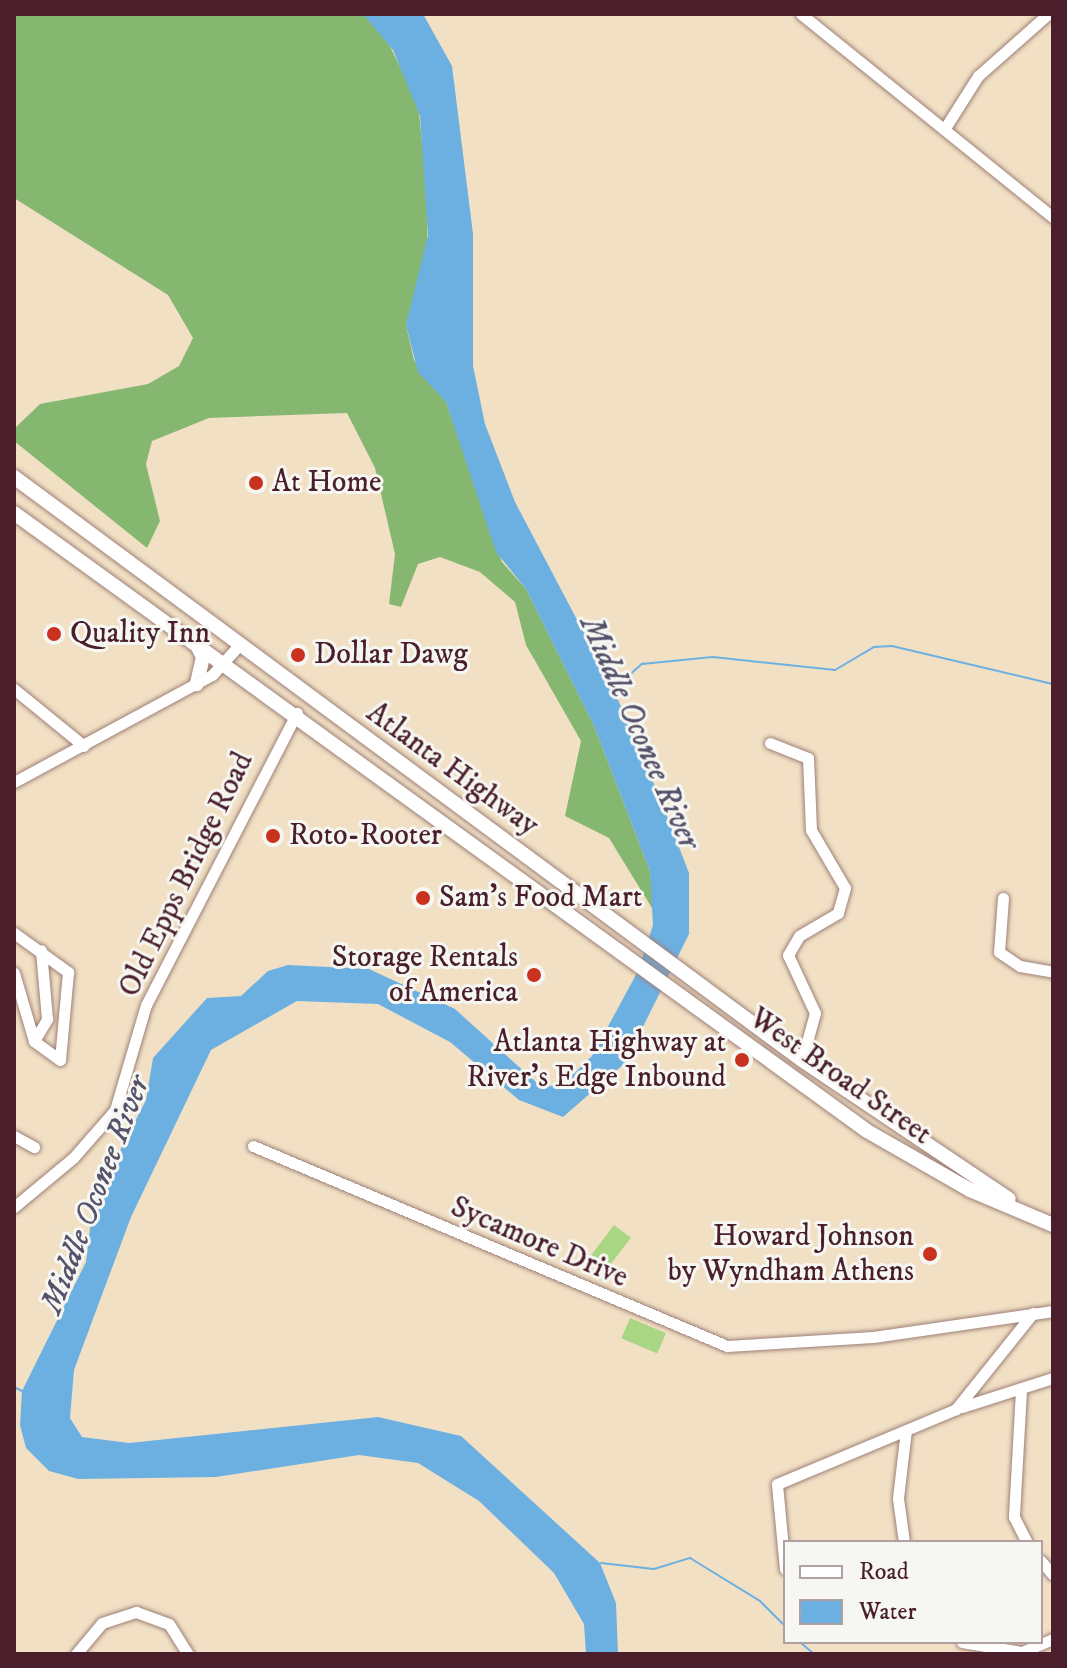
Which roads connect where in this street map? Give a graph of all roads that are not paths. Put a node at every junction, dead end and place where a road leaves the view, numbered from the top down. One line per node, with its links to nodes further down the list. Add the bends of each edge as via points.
1 (801, 14): 3 (street)
2 (1043, 15): 3 (street, via 978,76)
3 (945, 128): 4 (street)
4 (1053, 217)
5 (14, 477): 8 (main road, Atlanta Highway)
6 (14, 488): 8 (main road)
7 (14, 513): 9 (main road, Atlanta Highway)
8 (77, 527): 10 (main road, Atlanta Highway)
9 (191, 634): 11 (main road, Atlanta Highway); 12 (main road, via 203,657)
10 (240, 644): 11 (street); 21 (main road, Atlanta Highway)
11 (228, 661): 12 (street); 14 (main road, Atlanta Highway)
12 (197, 684): 16 (street)
13 (14, 689): 16 (street)
14 (297, 713): 22 (main road, Atlanta Highway); 32 (street, Old Epps Bridge Road, via 151,994 115,1110 73,1158)
15 (770, 743): 26 (street, via 808,758 811,830 845,888 838,913 799,936 788,955 815,1013)
16 (84, 746): 17 (street)
17 (14, 782)
18 (1003, 898): 23 (street, via 999,952 1020,966)
19 (14, 933): 20 (street)
20 (41, 950): 25 (street, via 47,1019); 25 (street, via 68,972 60,1060)
21 (668, 960): 26 (main road, West Broad Street)
22 (644, 969): 28 (main road, West Broad Street)
23 (1053, 972)
24 (14, 973): 25 (street)
25 (34, 1041)
26 (802, 1060): 27 (main road, West Broad Street)
27 (863, 1104): 28 (main road); 33 (main road, West Broad Street)
28 (852, 1121): 33 (main road, West Broad Street, via 929,1170)
29 (14, 1136): 31 (street)
30 (253, 1146): 36 (street, Sycamore Drive, via 727,1346 873,1337)
31 (34, 1147)
32 (14, 1207)
33 (1019, 1207): 34 (main road, West Broad Street)
34 (1053, 1225)
35 (1053, 1311): 36 (street, Sycamore Drive)
36 (1033, 1313): 39 (street)
37 (1053, 1378): 38 (street)
38 (1021, 1390): 39 (street); 42 (street, via 1014,1517)
39 (956, 1409): 40 (street)
40 (906, 1430): 41 (street, via 898,1498); 43 (street, via 777,1484)
41 (904, 1540)
42 (1026, 1540)
43 (783, 1548)
44 (974, 1644): 45 (street, via 1022,1652)
45 (1041, 1644)
46 (76, 1654): 47 (street, via 102,1623 136,1612 169,1624)
47 (188, 1654)

